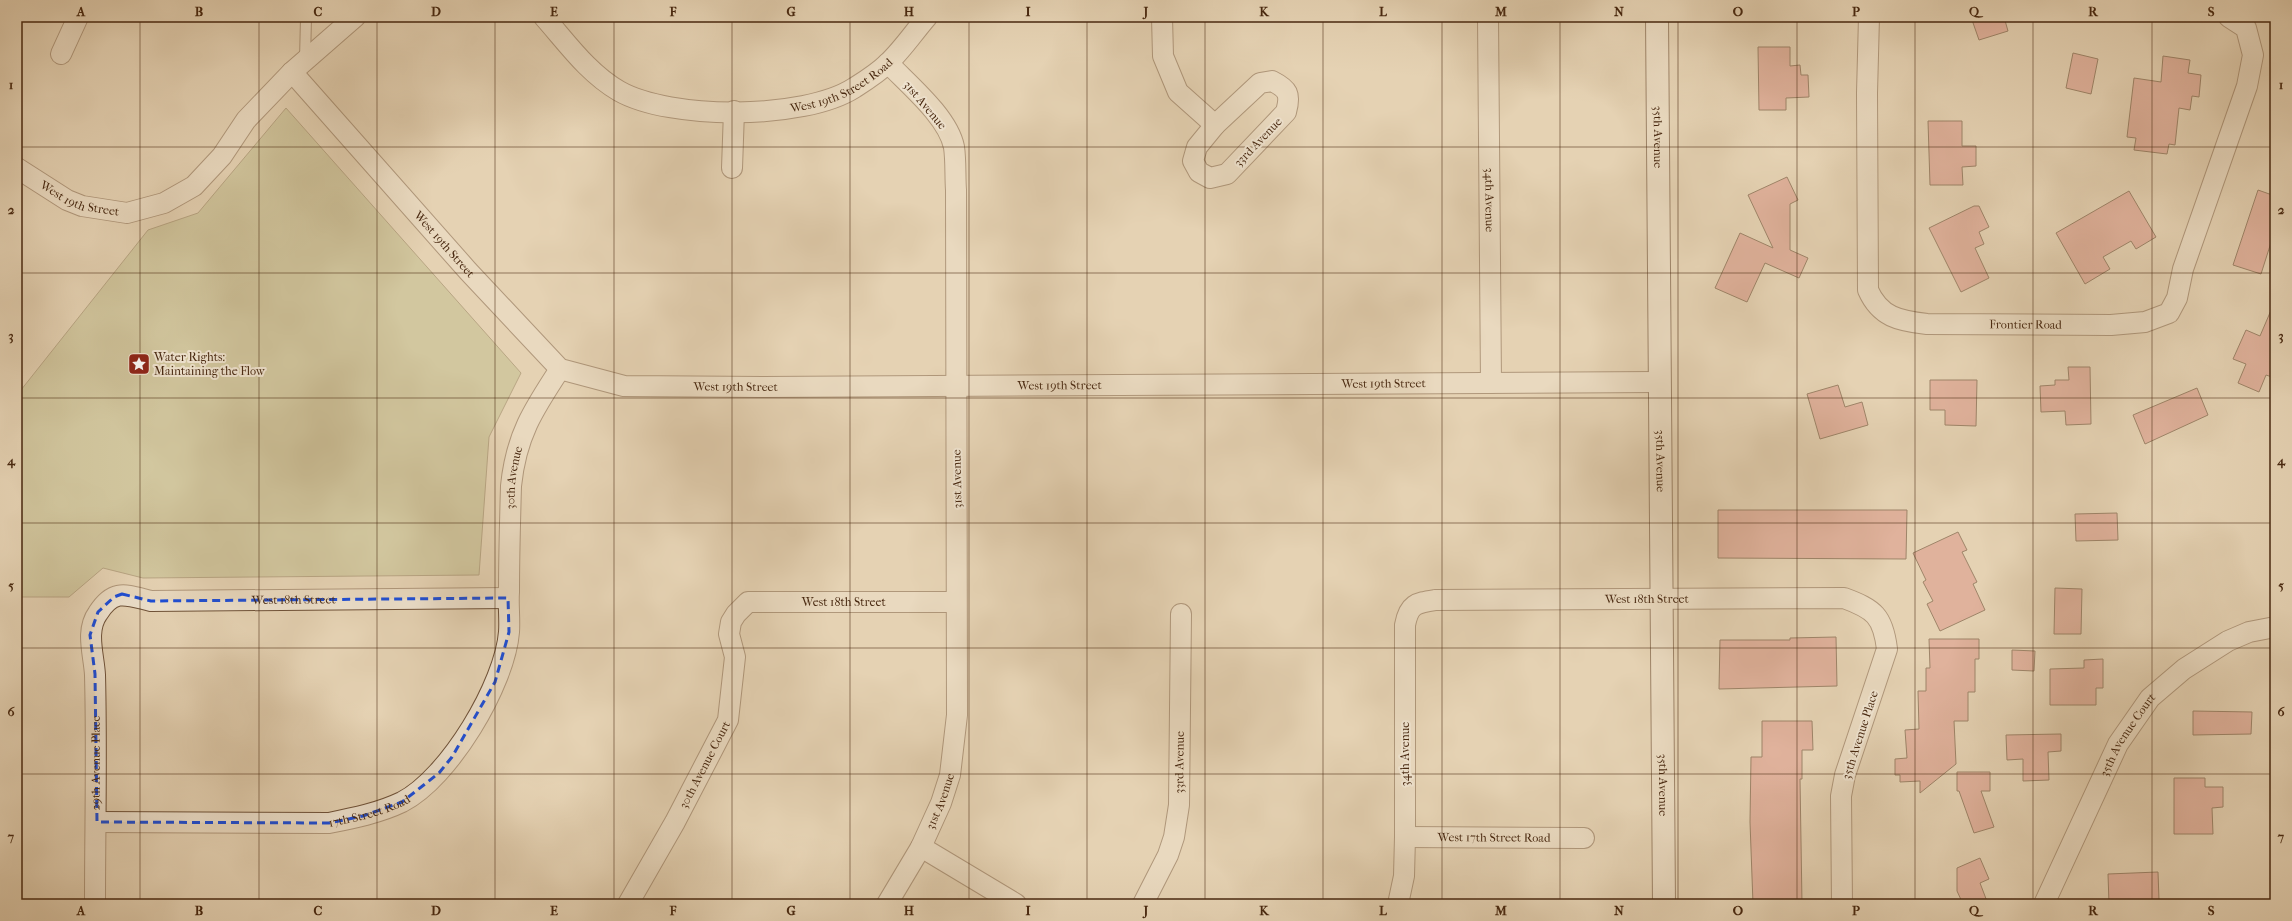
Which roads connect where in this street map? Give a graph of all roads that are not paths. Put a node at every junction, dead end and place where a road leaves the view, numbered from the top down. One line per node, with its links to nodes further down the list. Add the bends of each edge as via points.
1 (78, 17): 11 (street)
2 (306, 17): 13 (lane)
3 (355, 17): 13 (street)
4 (544, 17): 14 (street, West 19th Street Road, via 590,70 619,91 671,109)
5 (926, 17): 12 (street, West 19th Street Road)
6 (1162, 17): 15 (street, via 1163,56 1178,92)
7 (1488, 17): 20 (street, 34th Avenue)
8 (1657, 17): 19 (main road, 35th Avenue)
9 (1869, 17): 10 (street, Frontier Road, via 1868,290 1873,301 1900,322 2111,325 2146,322 2170,313 2177,298 2184,269 2247,86 2253,55 2246,28)
10 (2230, 17)
11 (62, 54)
12 (888, 63): 14 (street, West 19th Street Road, via 852,89 815,104 791,109); 21 (street, 31st Avenue, via 923,98 947,129 954,147)
13 (298, 66): 16 (street, West 19th Street, via 246,120 222,156 194,186 164,204 128,213 82,206 67,200); 18 (street, West 19th Street, via 468,271)
14 (734, 111): 17 (street)
15 (1215, 125): 15 (street, 33rd Avenue, via 1260,83 1272,80 1284,88 1289,99 1286,112 1227,174 1210,178 1199,172 1193,161 1197,147)
16 (17, 168)
17 (732, 168)
18 (560, 369): 21 (street, West 19th Street, via 624,386); 22 (street, 30th Avenue, via 529,418 513,462)
19 (1659, 382): 20 (street, West 19th Street); 23 (main road, 35th Avenue)
20 (1491, 383): 21 (street, West 19th Street)
21 (956, 386): 24 (street, 31st Avenue)
22 (508, 598): 29 (street, West 18th Street, via 151,601 122,594 114,597 98,612); 31 (street, 17th Street Road, via 509,632 504,658 485,703 447,763 422,788 402,802 363,816 329,823)
23 (1661, 600): 25 (street, West 18th Street, via 1435,600); 28 (street, West 18th Street, via 1844,598 1864,605); 41 (main road, 35th Avenue)
24 (956, 602): 26 (street, West 18th Street, via 748,602); 34 (street, 31st Avenue, via 957,715 950,775 941,803)
25 (1412, 606): 32 (street, 34th Avenue, via 1407,613 1404,647)
26 (736, 614): 36 (street, 30th Avenue Court, via 731,622 729,634 735,657 728,720 675,822)
27 (1181, 614): 39 (street, 33rd Avenue, via 1179,805 1168,855)
28 (1878, 616): 42 (street, 35th Avenue Place, via 1885,632 1887,649 1845,775 1841,796)
29 (93, 623): 31 (street, 29th Avenue Place, via 90,635 95,674)
30 (2275, 627): 43 (street, 35th Avenue Court, via 2249,632 2228,642 2184,668 2150,698 2118,744)
31 (97, 822): 35 (street, 29th Avenue Place)
32 (1405, 837): 33 (street, West 17th Street Road); 40 (street, 34th Avenue, via 1404,876)
33 (1584, 838)
34 (921, 847): 37 (street, 31st Avenue); 38 (street)
35 (96, 904)
36 (628, 904)
37 (887, 904)
38 (1016, 904)
39 (1143, 904)
40 (1398, 904)
41 (1664, 904)
42 (1842, 904)
43 (2044, 904)

